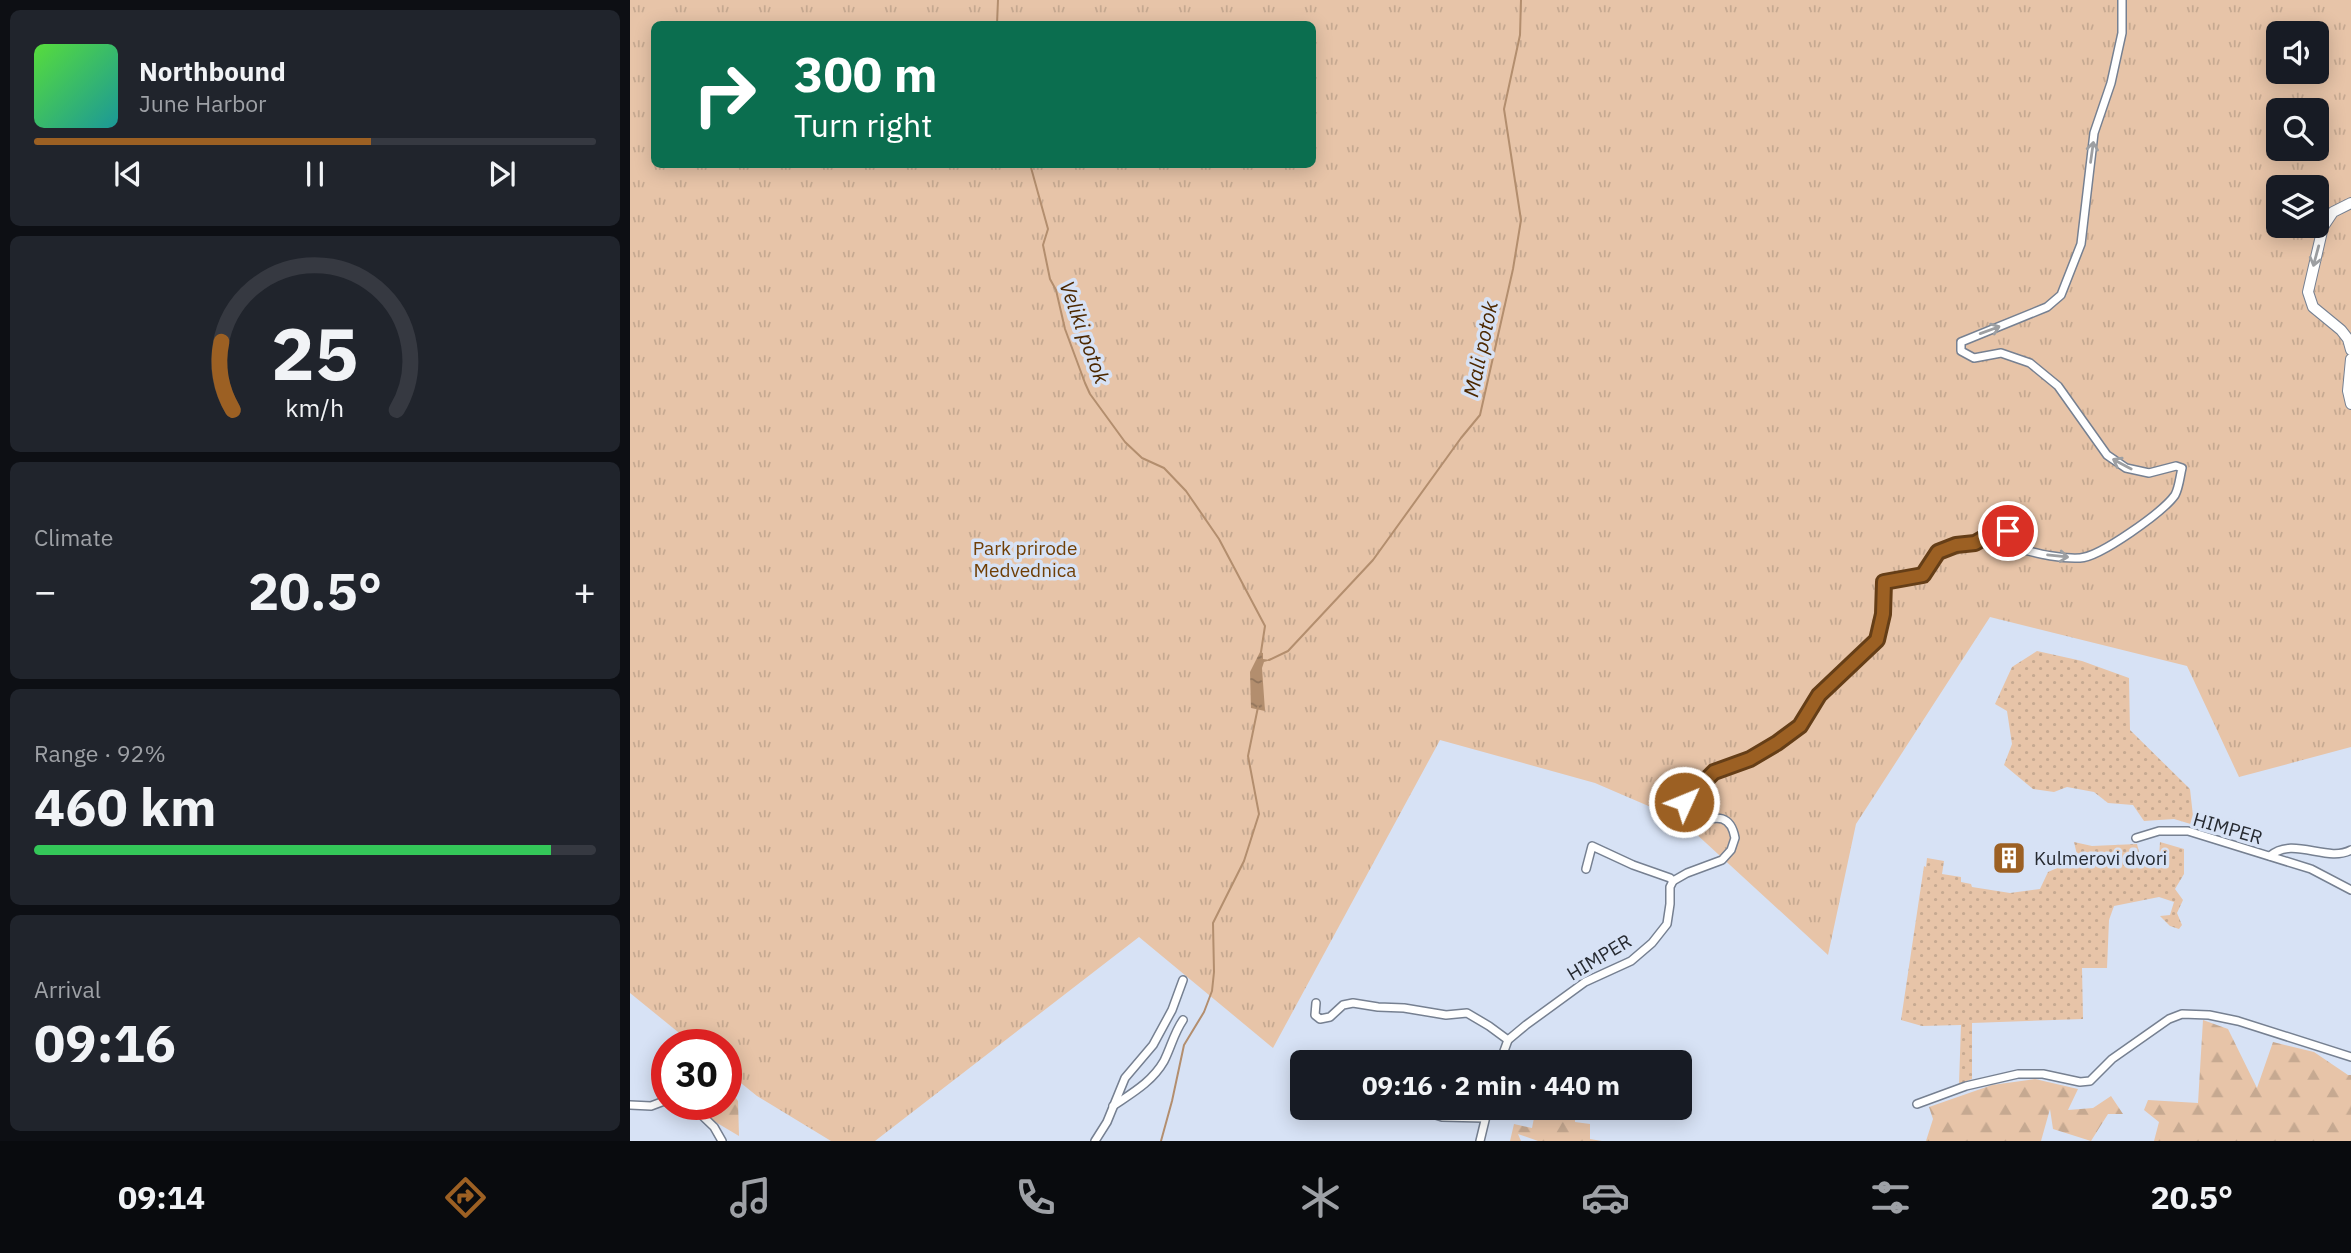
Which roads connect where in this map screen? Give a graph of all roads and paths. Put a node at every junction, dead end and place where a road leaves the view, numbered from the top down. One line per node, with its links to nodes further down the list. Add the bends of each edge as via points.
1 (2122, 0): 10 (street, one-way to 1, via 1726,857 1735,838 1727,822 1714,817 1684,823 1678,821 1677,811 1714,772 1750,759 1800,726 1819,695 1877,640 1884,582 1923,575 1938,552 1975,543 2001,528 2021,550 2083,558 2156,515 2176,493 2182,468 2149,473 2126,468 2107,455 2058,386 2030,363 2001,353 1974,358 1961,351 1961,342 2047,307 2061,295 2081,244 2094,133 2112,83 2122,33)
2 (2351, 203): 3 (main road, one-way to 3, via 2333,212 2323,227 2308,292 2313,307 2341,330)
3 (2351, 350)
4 (2351, 359): 5 (main road)
5 (2351, 404)
6 (2136, 838): 8 (street, HIMPER, via 2159,831 2188,831)
7 (2351, 850): 8 (street, HIMPER, via 2338,854 2290,849)
8 (2270, 856): 11 (street, HIMPER, via 2311,869)
9 (1586, 869): 10 (street, via 1592,846)
10 (1673, 881): 15 (street, HIMPER, via 1667,924 1652,943 1632,961 1578,987)
11 (2351, 890)
12 (1183, 979): 21 (street, via 1153,1045 1125,1078)
13 (1316, 1003): 15 (street, via 1315,1015 1320,1019 1347,1003 1446,1015 1467,1013)
14 (1183, 1020): 21 (street, via 1152,1077)
15 (1507, 1040): 16 (street)
16 (1504, 1050)
17 (2351, 1057): 18 (street, via 2238,1021 2182,1013 2112,1059 2090,1081 2018,1074)
18 (1917, 1104)
19 (630, 1105): 20 (street)
20 (651, 1106)
21 (1112, 1107): 25 (street)
22 (707, 1120): 24 (street)
23 (1484, 1120): 26 (street)
24 (722, 1141)
25 (1095, 1141)
26 (1480, 1141)

